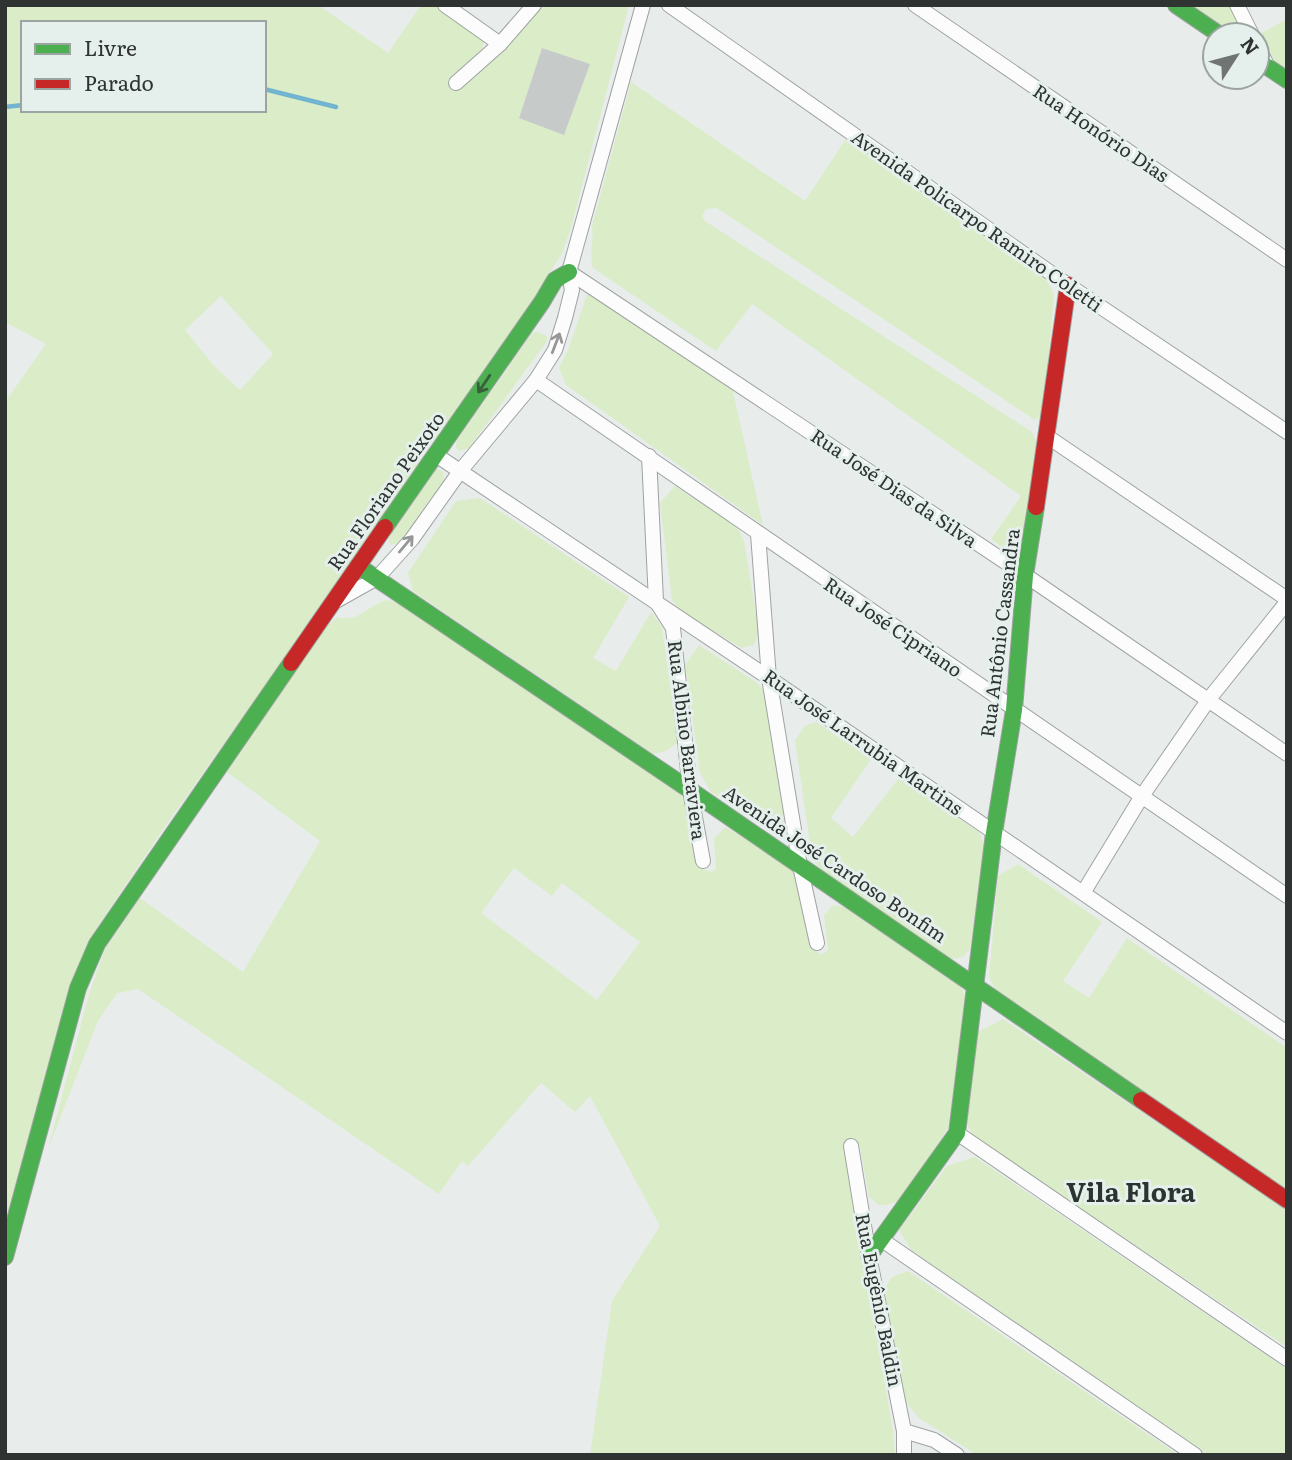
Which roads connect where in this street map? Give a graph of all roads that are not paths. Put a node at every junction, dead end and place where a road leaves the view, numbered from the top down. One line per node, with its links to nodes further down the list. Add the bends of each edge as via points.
1 (445, 5): 10 (street)
2 (534, 5): 10 (street)
3 (643, 5): 15 (street, Rua Floriano Peixoto)
4 (670, 5): 16 (street, Avenida Policarpo Ramiro Coletti)
5 (915, 5): 14 (street, Rua Honório Dias)
6 (1176, 5): 9 (street)
7 (1237, 5): 8 (street)
8 (1245, 21)
9 (1201, 22)
10 (500, 44): 13 (street)
11 (1271, 69): 12 (street)
12 (1287, 80)
13 (456, 83)
14 (1287, 260)
15 (569, 272): 17 (street, Rua Floriano Peixoto, one-way to 15, via 555,350 565,318 572,290); 20 (street, Rua Floriano Peixoto, one-way to 20, via 555,280); 25 (street, Rua José Dias da Silva)
16 (1068, 285): 18 (street, Avenida Policarpo Ramiro Coletti); 19 (street, Rua Antônio Cassandra)
17 (536, 380): 21 (street, Rua José Cipriano); 22 (street, Rua Floriano Peixoto)
18 (1287, 432)
19 (1048, 437): 25 (street, Rua Antônio Cassandra); 27 (street)
20 (436, 455): 22 (street, Rua José Larrubia Martins); 24 (street, Rua Floriano Peixoto)
21 (649, 456): 23 (street, Rua José Cipriano); 29 (street, Rua Albino Barraviera)
22 (461, 470): 26 (street, Rua Floriano Peixoto, one-way to 22, via 412,539); 29 (street, Rua José Larrubia Martins)
23 (758, 534): 30 (street); 32 (street, Rua José Cipriano)
24 (359, 566): 26 (street, Avenida José Cardoso Bonfim); 28 (street, Rua Floriano Peixoto)
25 (1026, 575): 31 (street, Rua José Dias da Silva); 32 (street, Rua Antônio Cassandra)
26 (377, 578): 28 (street, Rua Floriano Peixoto); 34 (street, Avenida José Cardoso Bonfim)
27 (1287, 600): 31 (street)
28 (335, 601): 49 (street, via 97,944 78,988)
29 (656, 601): 30 (street, Rua José Larrubia Martins); 34 (street, Rua Albino Barraviera, via 673,628)
30 (769, 678): 36 (street, Rua José Larrubia Martins); 38 (street)
31 (1209, 699): 33 (street, Rua José Dias da Silva); 35 (street)
32 (1014, 710): 35 (street, Rua José Cipriano); 36 (street, Rua Antônio Cassandra)
33 (1287, 754)
34 (690, 790): 37 (street, Rua Albino Barraviera); 38 (street, Avenida José Cardoso Bonfim)
35 (1142, 796): 39 (street); 40 (street, Rua José Cipriano)
36 (994, 833): 39 (street, Rua José Larrubia Martins); 42 (street, Rua Antônio Cassandra)
37 (703, 861)
38 (800, 866): 41 (street); 42 (street, Avenida José Cardoso Bonfim)
39 (1083, 893): 43 (street, Rua José Larrubia Martins)
40 (1287, 896)
41 (817, 943)
42 (976, 986): 44 (street, Rua Antônio Cassandra); 46 (street, Avenida José Cardoso Bonfim)
43 (1287, 1033)
44 (957, 1133): 47 (street); 50 (street)
45 (851, 1146): 48 (street, Rua Eugênio Baldin)
46 (1287, 1199)
47 (883, 1240): 48 (street); 54 (street)
48 (869, 1256): 51 (street, Rua Eugênio Baldin)
49 (5, 1257)
50 (1287, 1359)
51 (904, 1431): 52 (street, Rua Eugênio Baldin); 53 (street, via 934,1440)
52 (904, 1455)
53 (957, 1455)
54 (1195, 1455)

